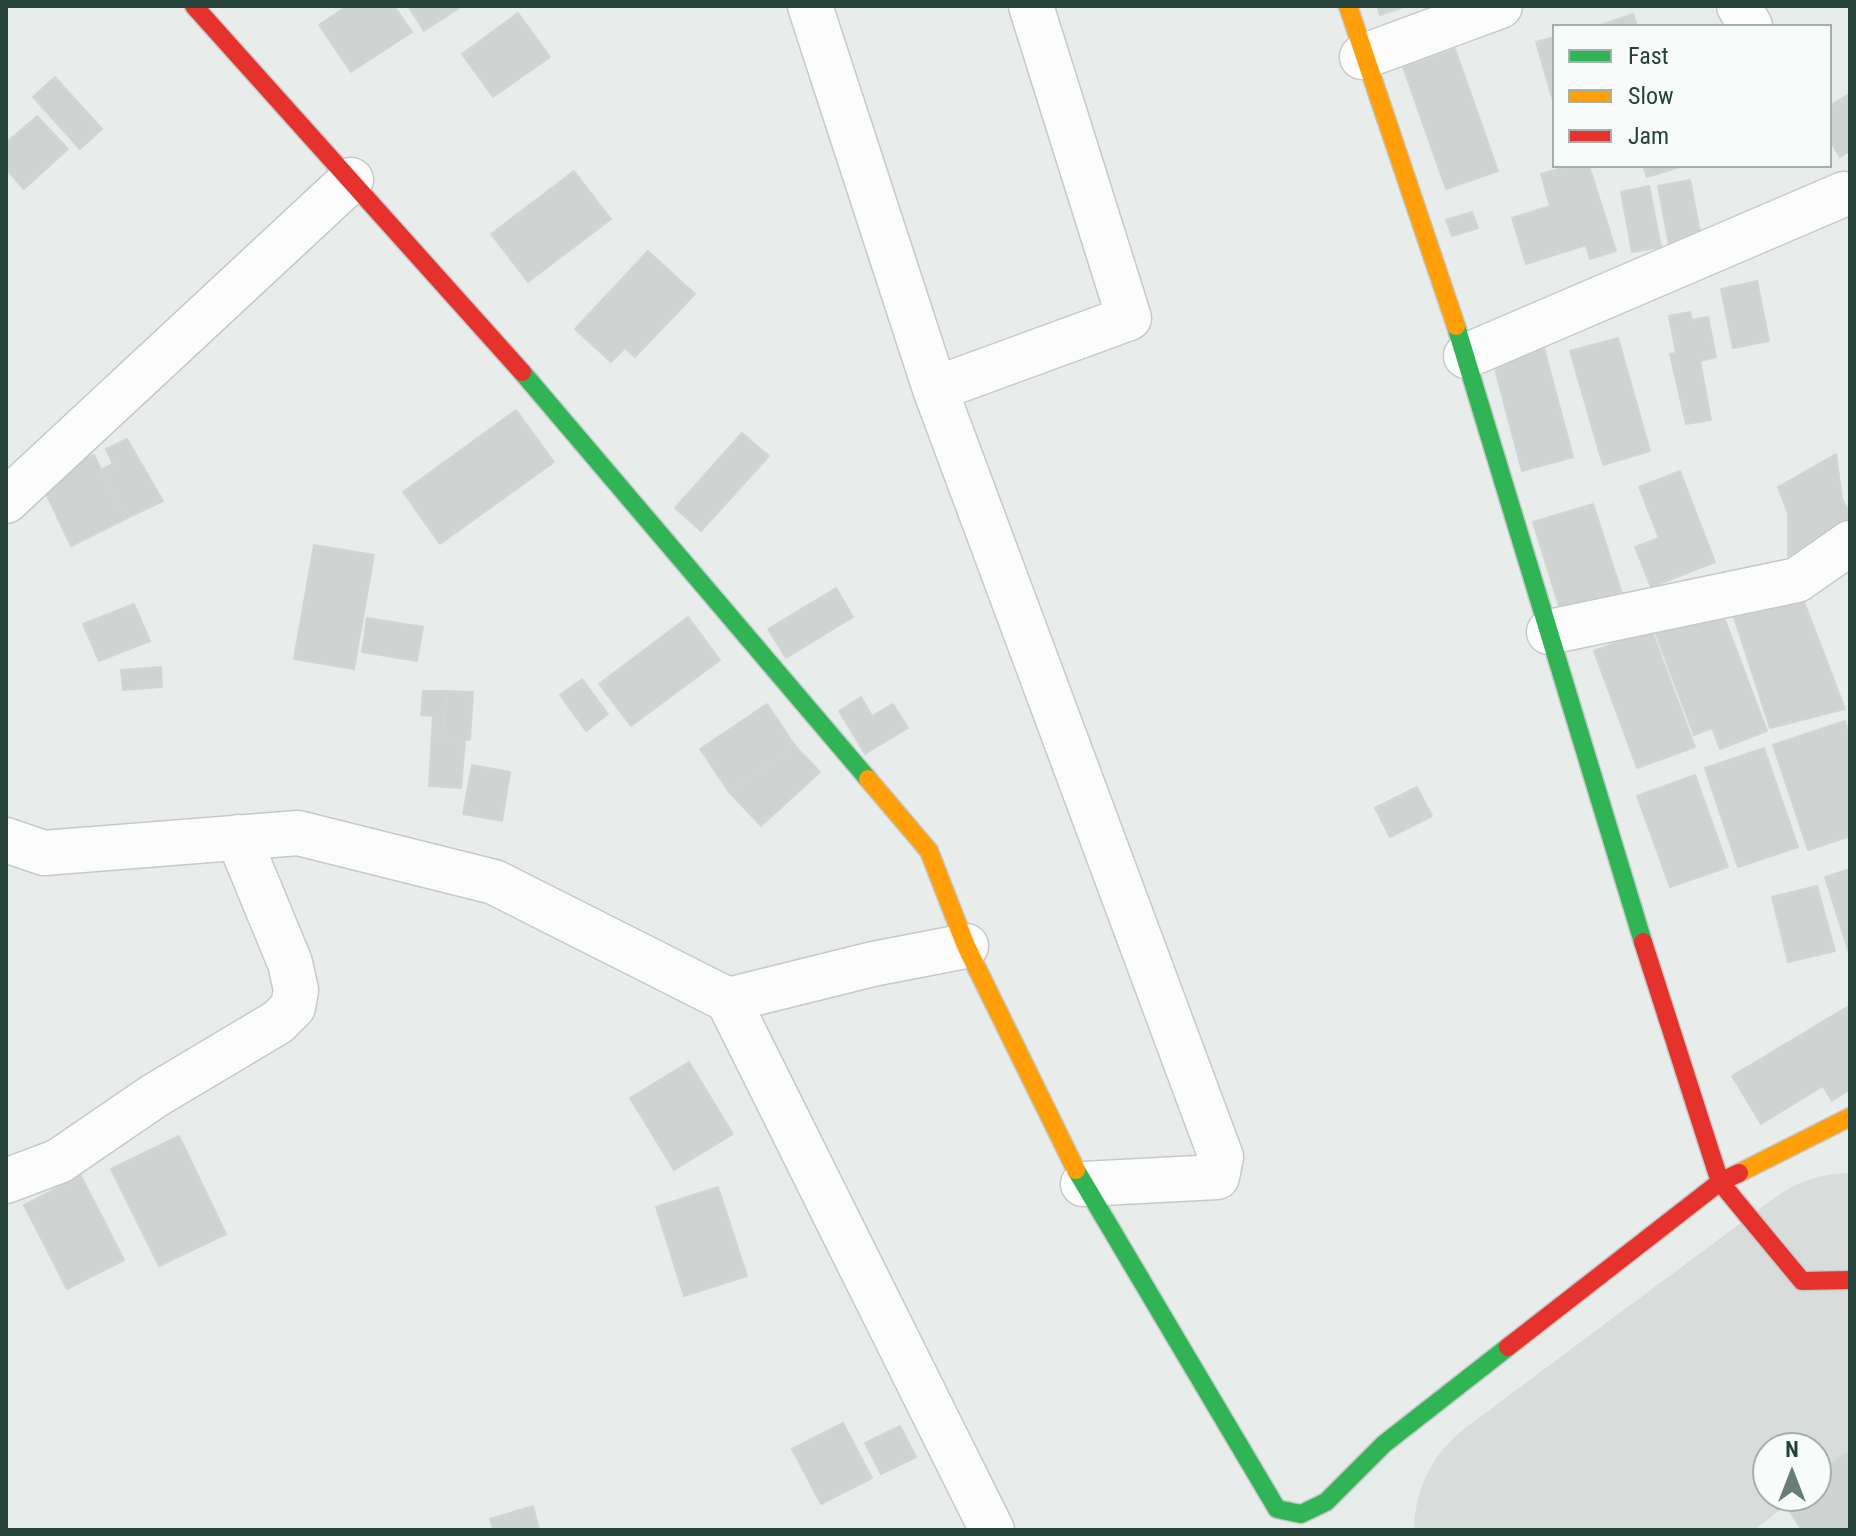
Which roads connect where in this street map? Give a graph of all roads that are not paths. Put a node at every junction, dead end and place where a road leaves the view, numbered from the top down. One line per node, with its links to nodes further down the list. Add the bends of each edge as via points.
1 (194, 6): 9 (street)
2 (810, 6): 12 (street)
3 (1031, 6): 12 (street, via 1129,318)
4 (1348, 6): 8 (street)
5 (1500, 6): 8 (street)
6 (1739, 6): 7 (street)
7 (1749, 24)
8 (1362, 57): 11 (street)
9 (351, 180): 13 (street); 18 (street, via 501,347 929,851)
10 (1841, 191): 11 (street)
11 (1466, 356): 15 (street)
12 (935, 389): 23 (street, via 1221,1157 1217,1177)
13 (6, 501)
14 (1850, 543): 15 (street, via 1797,580)
15 (1549, 632): 22 (street)
16 (238, 837): 17 (street, via 44,853); 19 (street, via 298,833 494,882); 21 (street, via 290,963 296,990 293,1007 278,1022 59,1161)
17 (6, 840)
18 (966, 946): 19 (street); 23 (street)
19 (728, 1000): 25 (street)
20 (1850, 1117): 22 (street)
21 (6, 1181)
22 (1720, 1182): 23 (street, via 1384,1444 1326,1502 1301,1514 1277,1509); 24 (street, via 1802,1281)
23 (1083, 1184)
24 (1850, 1280)
25 (992, 1530)

